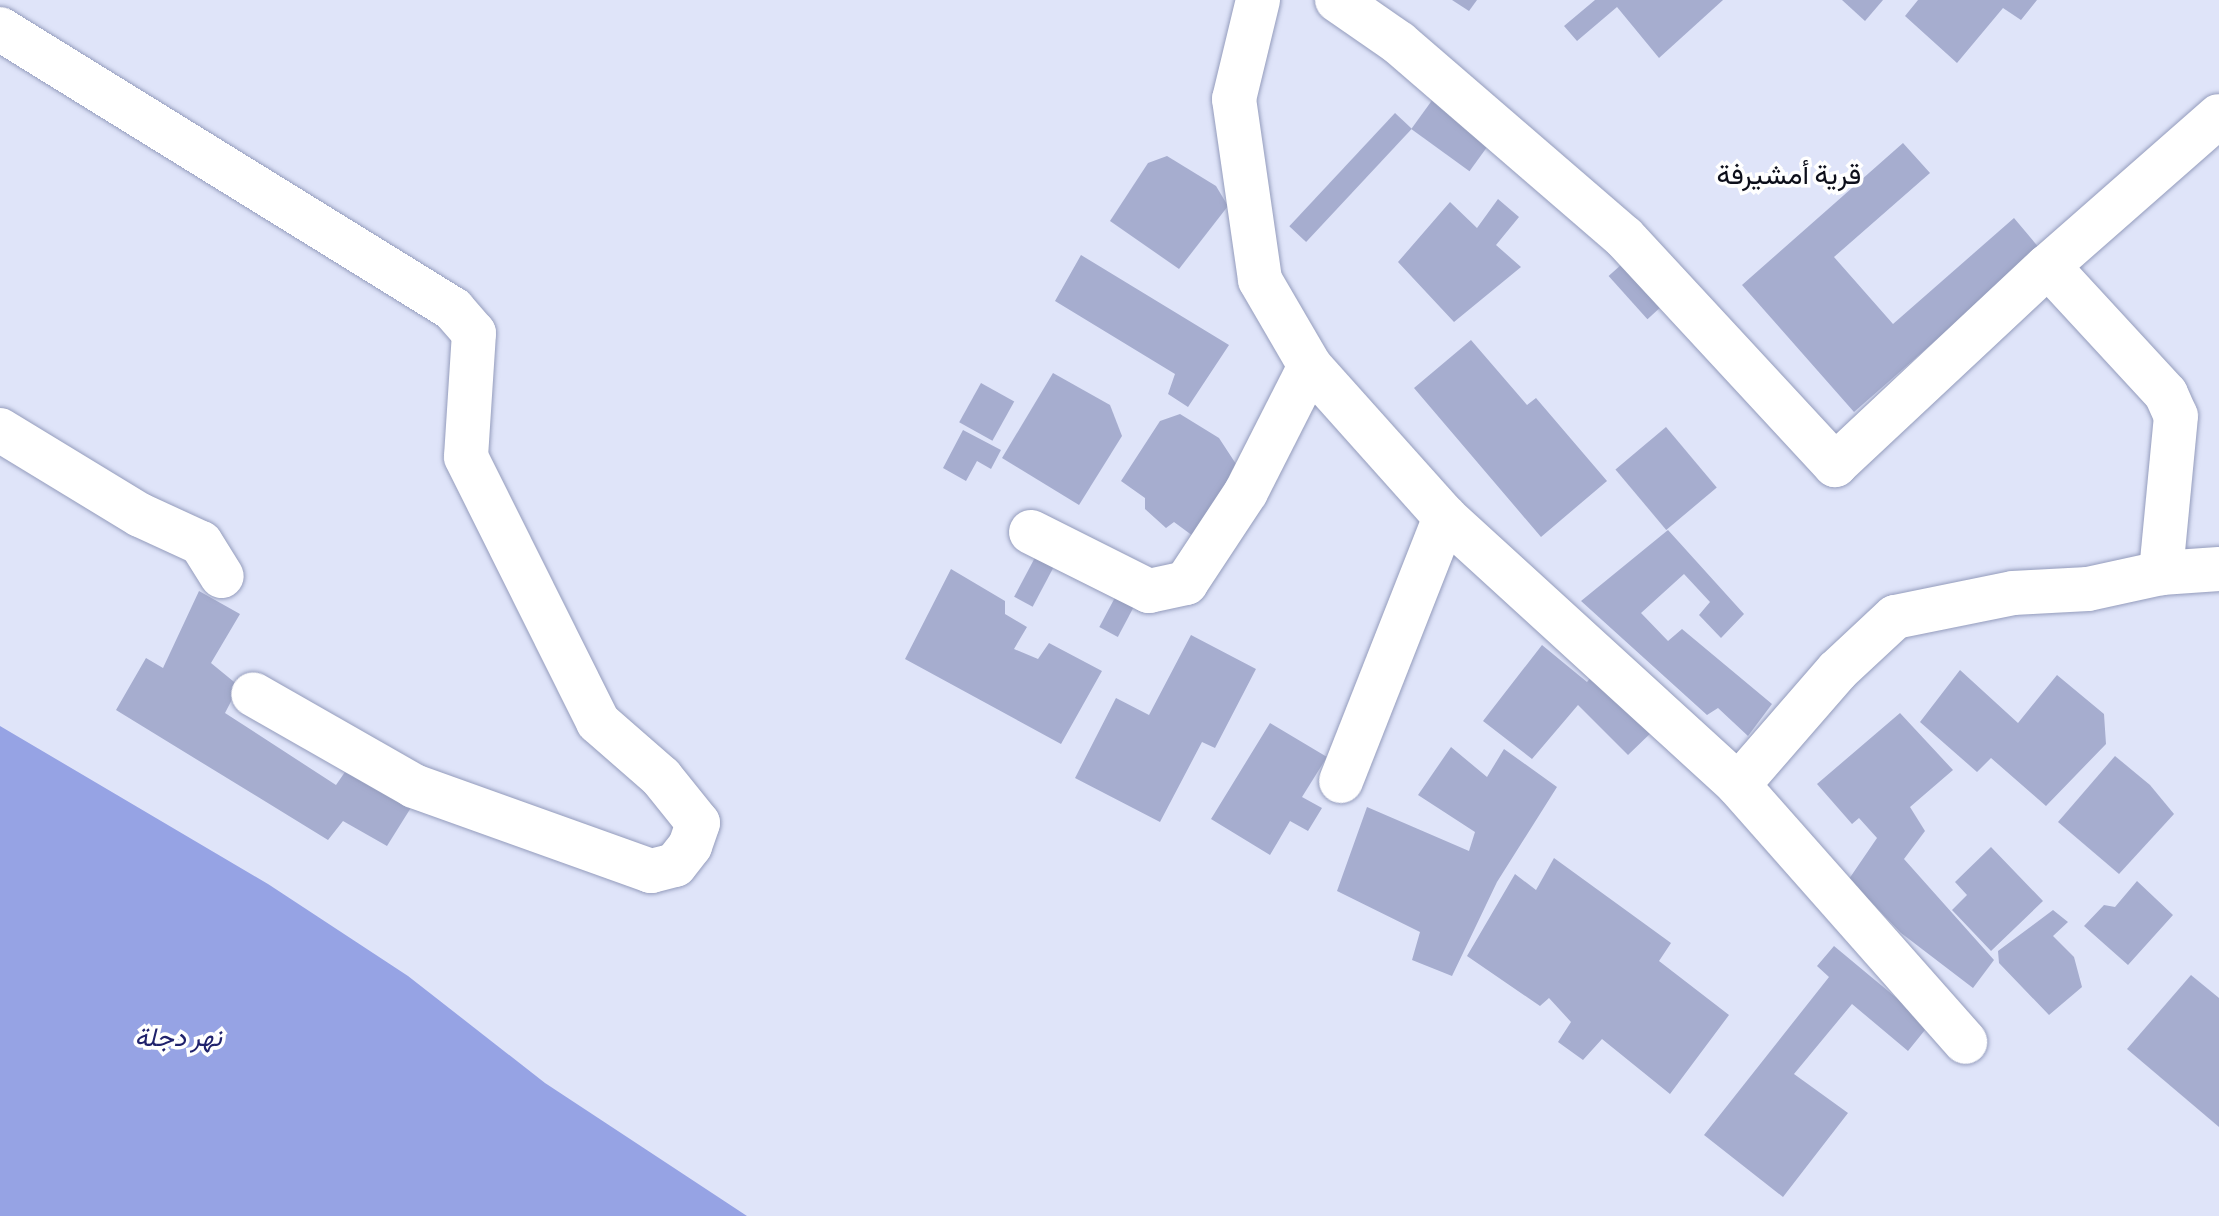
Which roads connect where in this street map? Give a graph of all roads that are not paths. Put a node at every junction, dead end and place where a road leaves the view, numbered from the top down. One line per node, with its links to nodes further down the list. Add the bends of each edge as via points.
1 (1258, 0): 6 (street, via 1234,99 1260,280)
2 (1337, 0): 5 (street, via 1399,43 1624,237 1835,465)
3 (0, 29): 13 (street, via 453,309 474,333 466,457 598,722 661,777 698,823 690,846 675,865 651,871 414,786)
4 (2219, 116): 5 (street)
5 (2048, 266): 11 (street, via 2166,394 2176,416)
6 (1310, 366): 8 (street); 9 (street, via 1246,492 1186,583 1149,591)
7 (0, 430): 12 (street, via 140,515 201,543)
8 (1445, 517): 14 (street); 15 (street)
9 (1031, 532)
10 (2219, 569): 11 (street)
11 (2161, 573): 15 (street, via 2088,589 2013,593 1895,617 1837,671)
12 (222, 576)
13 (253, 694)
14 (1341, 781)
15 (1738, 785): 16 (street)
16 (1965, 1042)

